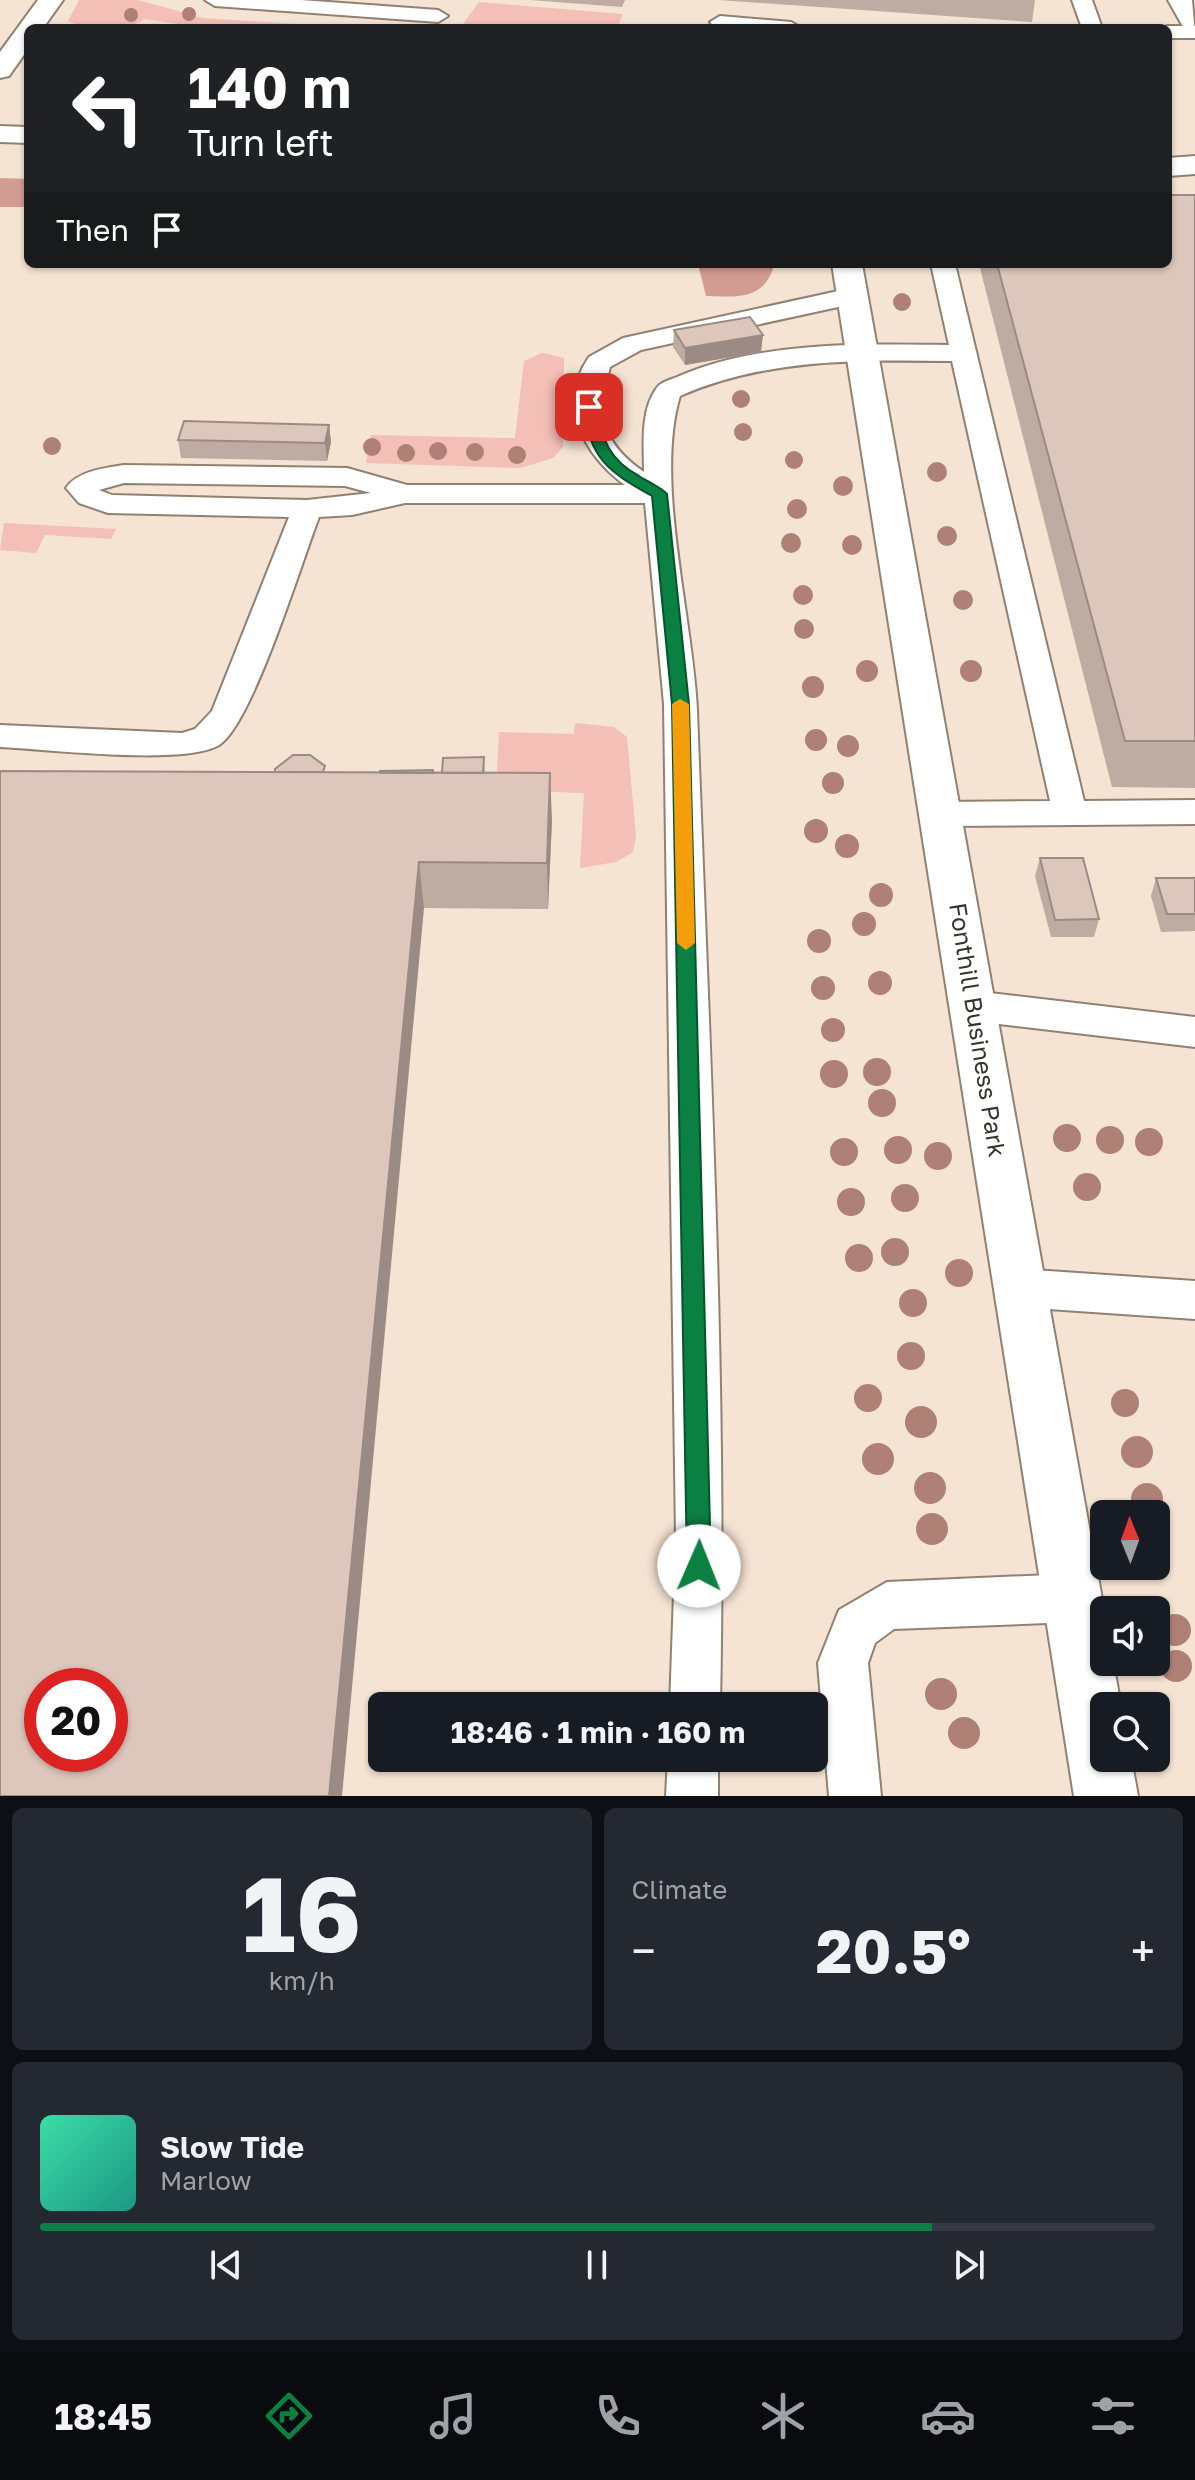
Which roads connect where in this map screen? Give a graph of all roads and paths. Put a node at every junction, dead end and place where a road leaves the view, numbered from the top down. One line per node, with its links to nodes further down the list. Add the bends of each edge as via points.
1 (51, 0): 7 (street)
2 (215, 0): 5 (lane)
3 (1082, 0): 9 (lane)
4 (1180, 0): 10 (street)
5 (438, 16)
6 (720, 22): 8 (lane)
7 (34, 24)
8 (744, 24)
9 (1091, 24)
10 (1195, 29): 11 (lane)
11 (1172, 32)
12 (24, 38): 13 (street)
13 (0, 70)
14 (0, 134): 15 (street)
15 (24, 135)
16 (1195, 165): 17 (street)
17 (1172, 167)
18 (944, 268): 21 (lane)
19 (850, 280): 20 (street, Fonthill Business Park); 23 (lane, via 632,344 598,363 589,407 604,457)
20 (861, 351): 21 (lane); 23 (lane, via 711,375 668,391 658,423); 27 (street, Fonthill Business Park)
21 (962, 353): 28 (lane)
22 (405, 494): 23 (lane); 24 (lane); 24 (lane, via 347,477 124,474 80,488 108,504)
23 (659, 494): 34 (lane, via 681,717 700,1537)
24 (307, 509): 25 (lane, via 227,716 207,737 182,744)
25 (0, 736)
26 (1195, 812): 28 (lane)
27 (941, 814): 28 (lane); 29 (street, Fonthill Business Park)
28 (1070, 814)
29 (973, 1006): 30 (lane); 31 (street, Fonthill Business Park)
30 (1195, 1032)
31 (1019, 1288): 32 (lane); 33 (street, Fonthill Business Park)
32 (1195, 1300)
33 (1073, 1598): 37 (lane, via 887,1606 856,1627 843,1663); 38 (street, Fonthill Business Park)
34 (695, 1692)
35 (693, 1772): 36 (lane)
36 (692, 1796)
37 (855, 1796)
38 (1106, 1796)

